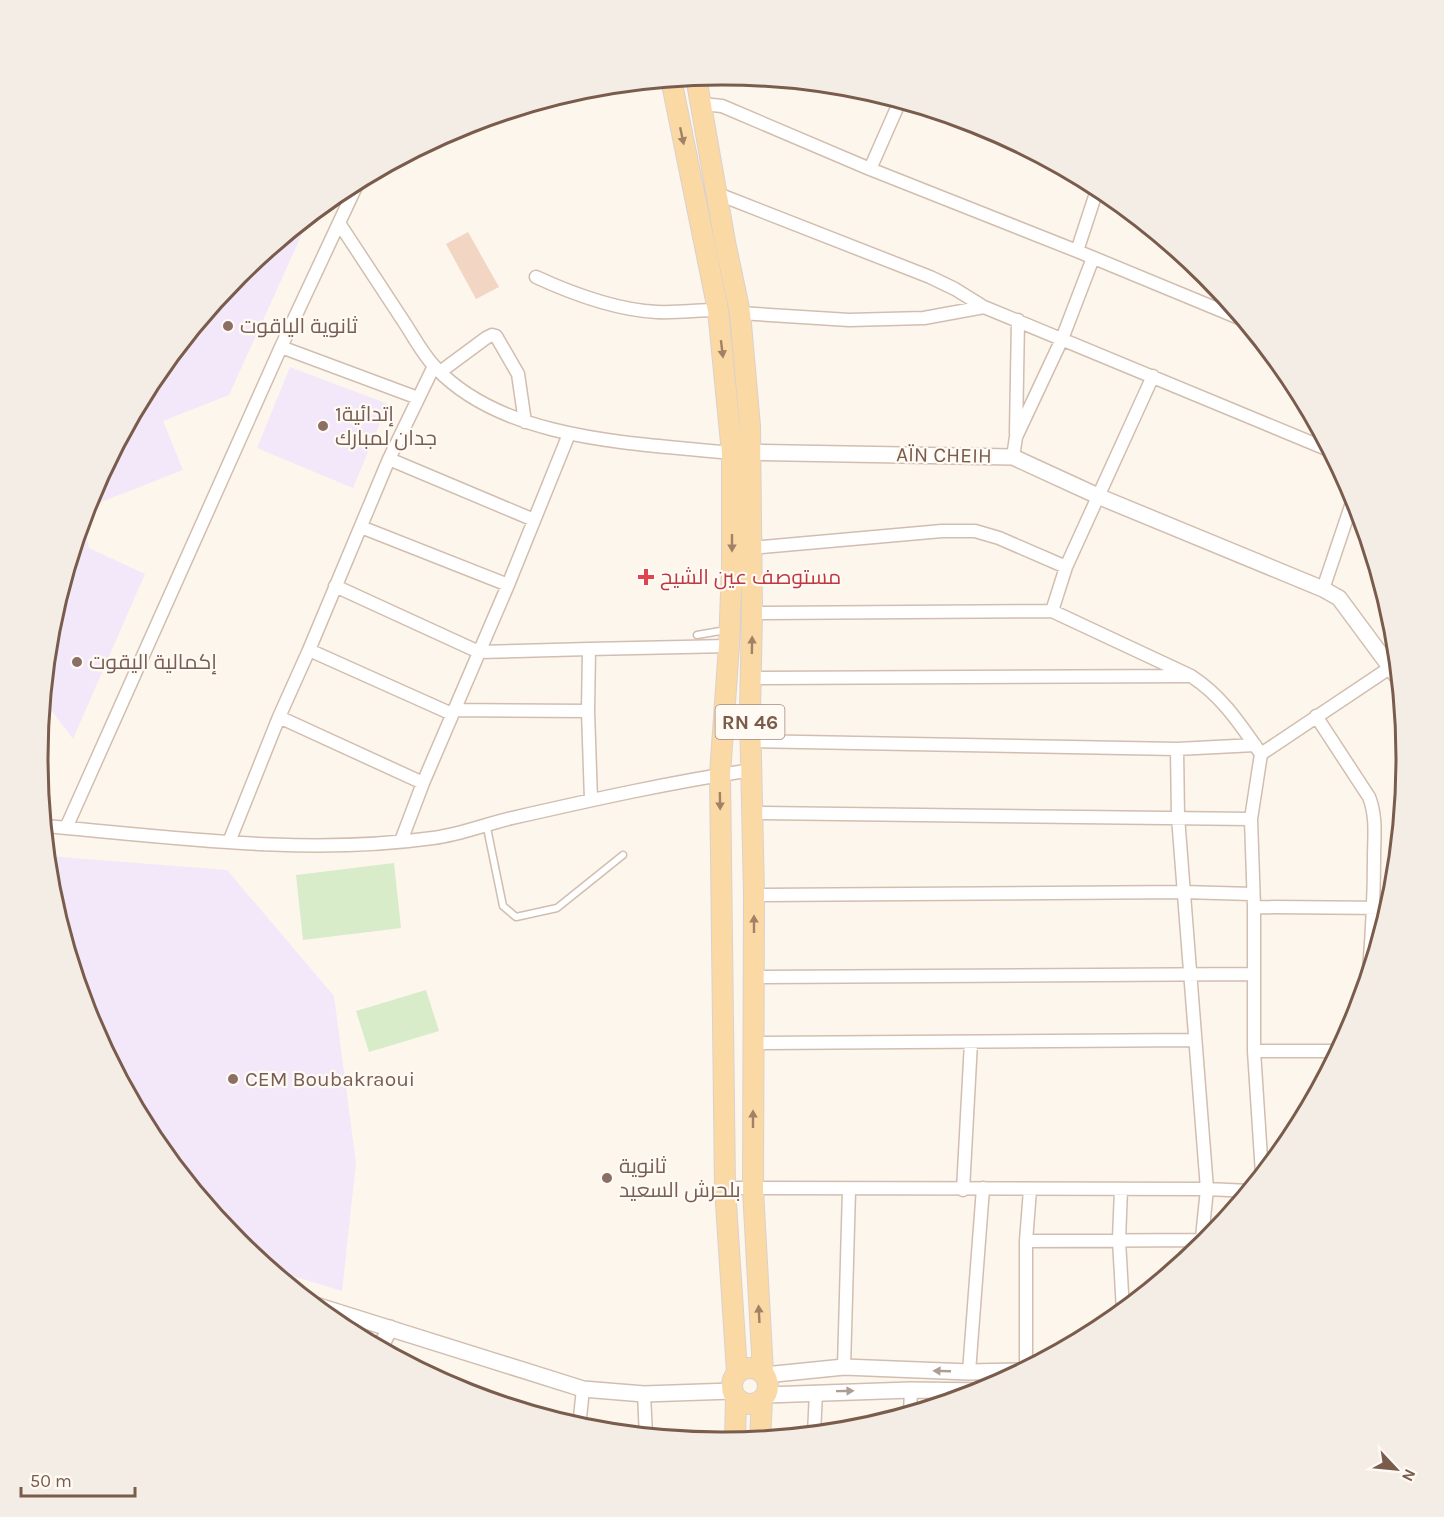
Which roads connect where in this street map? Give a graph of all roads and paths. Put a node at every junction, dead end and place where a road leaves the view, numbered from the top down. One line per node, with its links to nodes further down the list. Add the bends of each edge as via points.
1 (673, 86): 13 (main road, RN 46, one-way to 13)
2 (701, 87): 4 (street, via 722,106); 5 (main road, RN 46)
3 (897, 107): 4 (street)
4 (870, 169): 9 (street)
5 (718, 194): 12 (street, via 930,278); 14 (main road, RN 46)
6 (352, 196): 8 (street)
7 (1095, 197): 9 (street)
8 (339, 224): 18 (street); 19 (street)
9 (1077, 251): 10 (street)
10 (1093, 258): 15 (street); 17 (street, AÏN CHEIH)
11 (536, 277): 13 (street, via 636,309)
12 (984, 307): 14 (street, via 924,318 849,320); 16 (street)
13 (718, 310): 26 (main road, RN 46, one-way to 26)
14 (740, 313): 26 (main road, RN 46, via 745,352)
15 (1229, 314)
16 (1018, 320): 17 (street); 24 (street)
17 (1062, 339): 20 (street); 24 (street, AÏN CHEIH)
18 (280, 347): 21 (street); 65 (street)
19 (437, 369): 21 (street); 22 (street, via 456,387); 22 (street, via 496,336 518,374)
20 (1153, 376): 25 (street); 29 (street)
21 (418, 398): 28 (street)
22 (525, 422): 23 (street)
23 (569, 434): 26 (street); 31 (street)
24 (1016, 437): 27 (street, AÏN CHEIH)
25 (1318, 446)
26 (742, 452): 27 (street, AÏN CHEIH); 33 (main road, RN 46); 41 (main road, RN 46, one-way to 41)
27 (1013, 457): 29 (street)
28 (389, 459): 31 (street); 32 (street)
29 (1100, 497): 34 (street); 37 (street)
30 (1349, 512): 37 (street)
31 (534, 520): 35 (street)
32 (360, 527): 35 (street); 36 (street)
33 (751, 548): 34 (street, via 975,531); 39 (main road, RN 46)
34 (1066, 567): 38 (street)
35 (508, 585): 44 (street)
36 (335, 586): 43 (street); 44 (street)
37 (1323, 589): 45 (street, via 1339,598)
38 (1052, 611): 39 (street); 47 (street)
39 (752, 613): 48 (main road, RN 46, one-way to 39)
40 (698, 634): 41 (lane)
41 (729, 638): 42 (street); 57 (main road, RN 46)
42 (589, 649): 44 (street); 49 (street)
43 (309, 650): 50 (street); 51 (street)
44 (479, 652): 50 (street)
45 (1389, 662)
46 (1390, 673): 52 (street)
47 (1191, 676): 48 (street); 55 (street, via 1228,707)
48 (751, 678): 53 (main road, RN 46)
49 (588, 711): 50 (street); 59 (street)
50 (453, 712): 58 (street)
51 (279, 717): 58 (street); 67 (street)
52 (1316, 717): 55 (street); 72 (street, via 1373,807)
53 (751, 741): 54 (street); 56 (main road, RN 46)
54 (1177, 749): 55 (street); 61 (street)
55 (1258, 749): 62 (street)
56 (752, 770): 57 (street); 60 (main road, RN 46)
57 (720, 774): 59 (street); 84 (main road, RN 46, one-way to 84)
58 (423, 783): 66 (street)
59 (591, 800): 63 (street)
60 (753, 813): 61 (street); 70 (main road, RN 46)
61 (1178, 817): 62 (street); 69 (street)
62 (1251, 819): 71 (street)
63 (486, 823): 66 (street, via 435,838); 68 (lane, via 503,906 516,917 557,908)
64 (52, 827): 65 (street)
65 (66, 828): 67 (street)
66 (402, 841): 67 (street, via 354,846)
67 (229, 842)
68 (623, 855)
69 (1184, 892): 70 (street); 71 (street); 75 (street)
70 (754, 895): 77 (main road, RN 46, one-way to 70)
71 (1253, 900): 72 (street); 76 (street)
72 (1374, 908): 73 (street); 74 (street)
73 (1379, 908)
74 (1372, 937)
75 (1190, 974): 76 (street); 77 (street); 78 (street)
76 (1254, 975): 81 (street)
77 (754, 977): 80 (main road, RN 46)
78 (1195, 1040): 79 (street); 87 (street)
79 (971, 1042): 80 (street); 90 (street)
80 (752, 1043): 88 (main road, RN 46, one-way to 80)
81 (1254, 1051): 82 (street); 83 (street)
82 (1329, 1051)
83 (1261, 1163)
84 (725, 1188): 88 (street); 106 (main road, RN 46)
85 (983, 1188): 90 (street); 91 (street); 104 (street)
86 (1120, 1189): 87 (street); 91 (street); 94 (street)
87 (1207, 1189): 92 (street); 93 (street)
88 (753, 1190): 89 (street); 105 (main road, RN 46, one-way to 88)
89 (849, 1190): 90 (street); 102 (street)
90 (963, 1190)
91 (1030, 1190): 95 (street)
92 (1239, 1191)
93 (1204, 1230)
94 (1119, 1240): 95 (street); 96 (street); 97 (street)
95 (1026, 1241): 101 (street)
96 (1192, 1242)
97 (1122, 1300)
98 (339, 1312): 99 (street)
99 (390, 1328): 100 (street); 107 (street)
100 (383, 1341)
101 (1026, 1360)
102 (844, 1367): 104 (street, one-way to 102); 105 (street)
103 (1001, 1371): 104 (street)
104 (969, 1372)
105 (764, 1373): 106 (main road, via 753,1367 742,1369); 112 (main road, via 768,1385)
106 (735, 1387): 111 (street); 112 (main road, via 748,1404); 118 (main road, RN 46)
107 (584, 1389): 111 (street); 114 (street)
108 (911, 1390): 109 (street); 110 (street, one-way to 108); 113 (street)
109 (955, 1391)
110 (816, 1392): 112 (street); 115 (street)
111 (644, 1394): 116 (street)
112 (764, 1398): 117 (main road)
113 (910, 1406)
114 (580, 1418)
115 (814, 1426)
116 (646, 1428)
117 (761, 1431)
118 (735, 1432)

